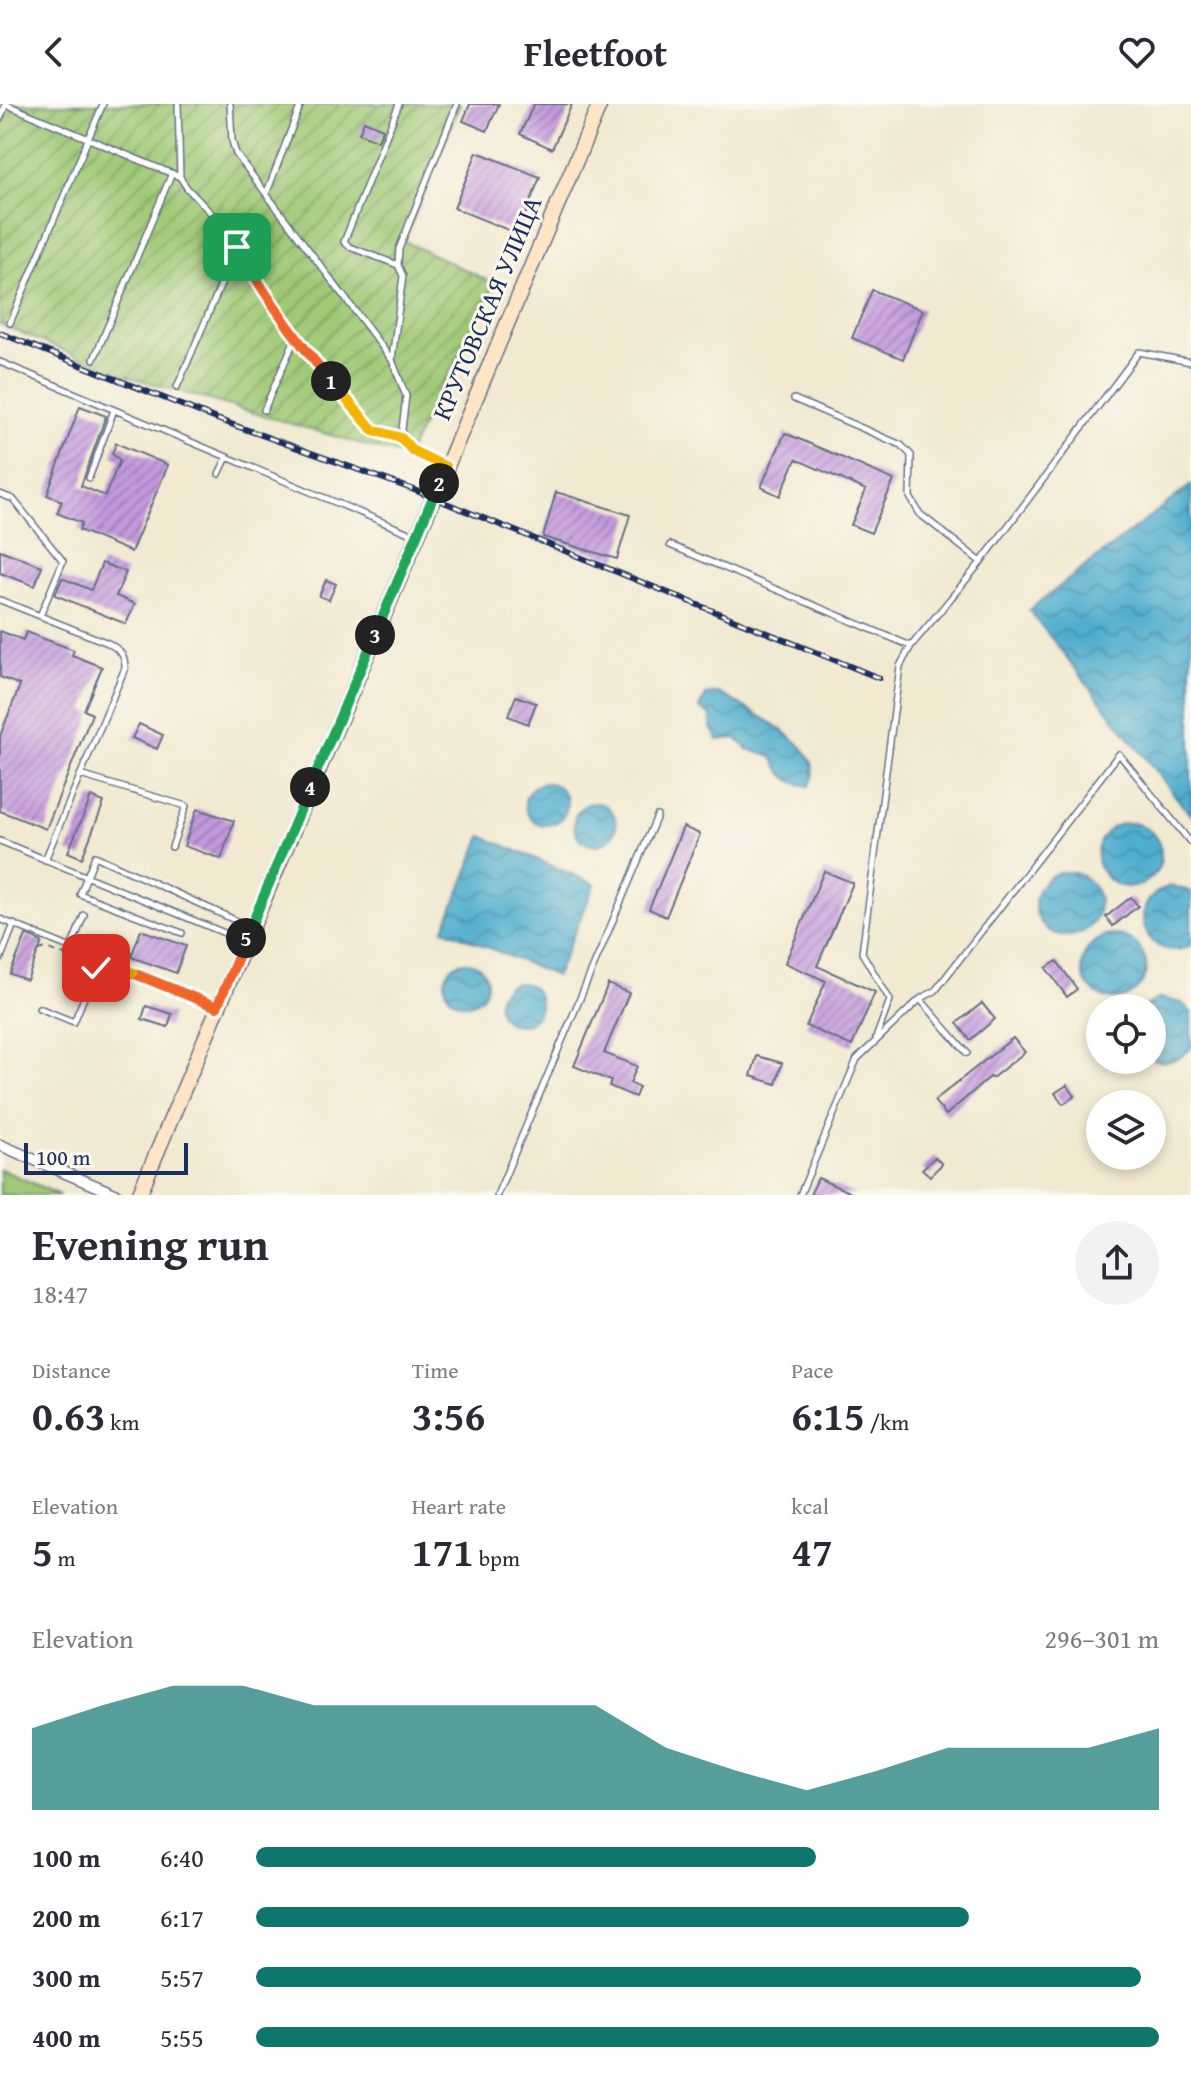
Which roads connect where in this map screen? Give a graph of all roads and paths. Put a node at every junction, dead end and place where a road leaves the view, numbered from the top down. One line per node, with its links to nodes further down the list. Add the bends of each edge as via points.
1 (6, 104): 9 (lane); 10 (lane)
2 (103, 104): 10 (lane)
3 (178, 104): 12 (lane)
4 (230, 104): 13 (lane, via 236,154)
5 (301, 104): 13 (lane)
6 (399, 104): 15 (lane, via 344,242)
7 (457, 104): 15 (lane, via 399,249)
8 (600, 104): 28 (street, КРУТОВСКАЯ УЛИЦА)
9 (0, 119)
10 (89, 139): 11 (lane); 16 (lane)
11 (172, 173): 12 (lane); 18 (lane)
12 (180, 177): 14 (lane)
13 (267, 193): 19 (lane)
14 (237, 247): 17 (lane); 22 (lane)
15 (398, 265): 19 (lane, via 403,276)
16 (10, 323)
17 (295, 339): 25 (lane); 26 (lane, via 373,430)
18 (94, 359)
19 (392, 360): 26 (lane, via 406,396)
20 (0, 362): 24 (lane)
21 (1191, 362): 34 (lane, via 1139,352)
22 (177, 387)
23 (794, 399): 34 (lane, via 901,445 911,455 910,497 920,514)
24 (114, 410): 27 (lane); 30 (lane)
25 (264, 410)
26 (401, 438): 28 (lane, via 413,451)
27 (227, 457): 29 (lane); 32 (lane)
28 (446, 467): 32 (street, КРУТОВСКАЯ УЛИЦА)
29 (219, 474)
30 (89, 478)
31 (0, 494): 36 (lane, via 13,499 63,561)
32 (417, 536): 49 (street, КРУТОВСКАЯ УЛИЦА)
33 (670, 545): 37 (lane)
34 (981, 562): 37 (lane)
35 (0, 600): 36 (lane)
36 (40, 616): 38 (lane, via 108,643 125,657)
37 (911, 646): 58 (lane, via 900,666 862,953 890,1000)
38 (80, 775): 42 (lane, via 186,806); 43 (lane)
39 (657, 816): 63 (lane)
40 (0, 841): 43 (lane)
41 (1191, 843): 55 (lane, via 1119,754 935,991)
42 (172, 847)
43 (45, 860): 44 (lane)
44 (87, 877): 48 (lane, via 80,894); 49 (lane); 49 (lane, via 95,856)
45 (84, 915): 50 (lane)
46 (0, 919): 47 (lane)
47 (14, 924): 50 (lane); 53 (lane)
48 (182, 933)
49 (248, 934): 56 (street, КРУТОВСКАЯ УЛИЦА)
50 (71, 948): 52 (lane)
51 (39, 950): 54 (path, via 47,948)
52 (100, 959): 54 (lane); 56 (lane)
53 (0, 960)
54 (96, 968): 57 (lane, via 74,1022)
55 (920, 999): 58 (lane); 59 (lane)
56 (217, 1007): 62 (street, КРУТОВСКАЯ УЛИЦА)
57 (39, 1008)
58 (876, 1038): 64 (lane, via 857,1059)
59 (967, 1053)
60 (0, 1145): 61 (street)
61 (117, 1195)
62 (139, 1195)
63 (497, 1195)
64 (800, 1195)

